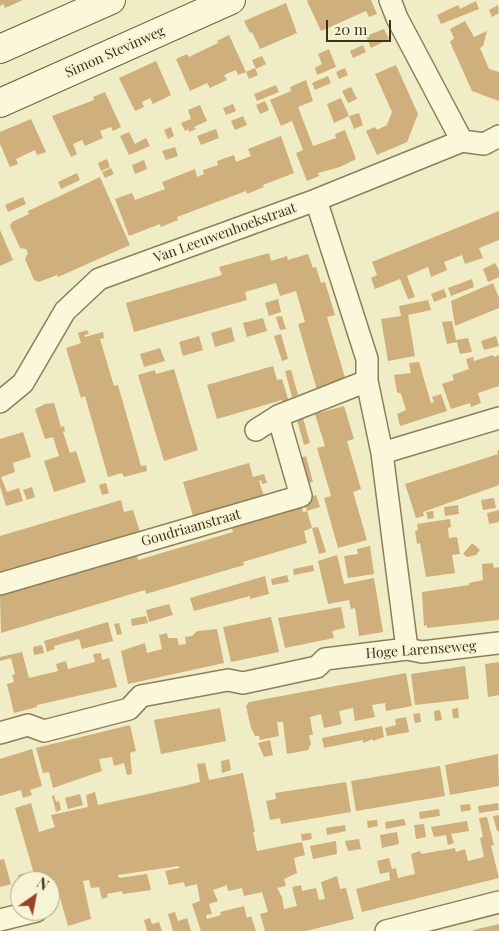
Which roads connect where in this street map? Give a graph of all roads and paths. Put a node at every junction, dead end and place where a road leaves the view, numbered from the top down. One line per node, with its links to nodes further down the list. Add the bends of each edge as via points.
1 (111, 0): 4 (street)
2 (230, 0): 5 (street, Simon Stevinweg)
3 (390, 0): 7 (street)
4 (0, 49)
5 (0, 104)
6 (499, 136): 7 (street, Van Leeuwenhoekstraat, via 484,144)
7 (462, 141): 8 (street, Van Leeuwenhoekstraat)
8 (316, 200): 9 (street, via 367,359); 10 (street, Van Leeuwenhoekstraat, via 98,279 64,312 23,383)
9 (367, 381): 11 (street); 14 (street)
10 (0, 402)
11 (278, 416): 13 (street); 15 (street, Goudriaanstraat, via 301,496)
12 (499, 418): 14 (street)
13 (256, 430)
14 (382, 454): 17 (street)
15 (0, 584)
16 (499, 643): 17 (street, Hoge Larenseweg, via 422,652)
17 (407, 649): 18 (street, Hoge Larenseweg, via 325,659 317,667 242,683 228,680 141,696 129,709 110,714 44,731 28,725)
18 (0, 733)
19 (499, 902): 20 (street)
20 (386, 931)

